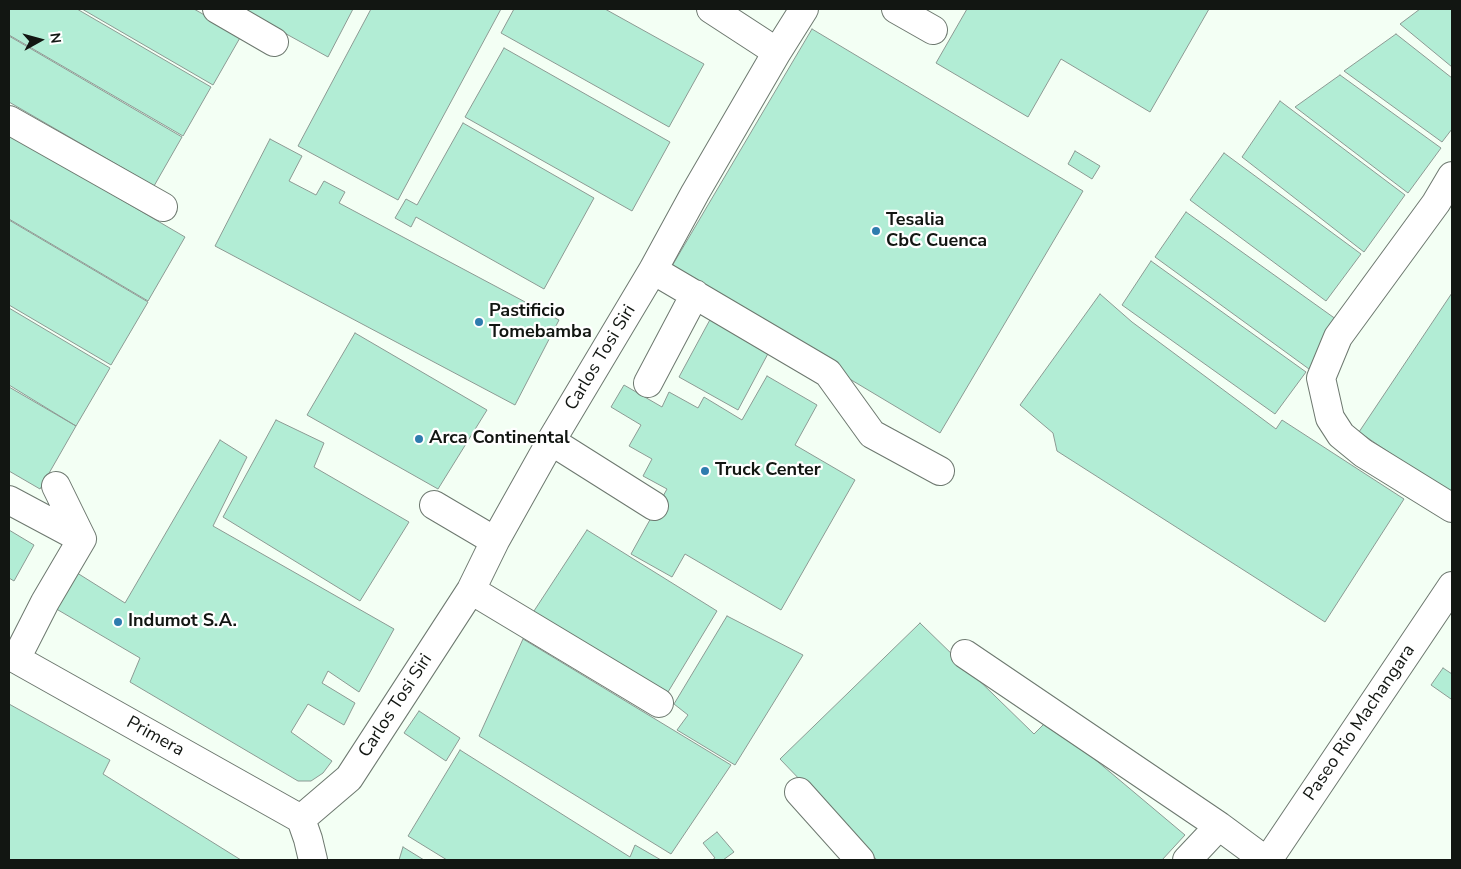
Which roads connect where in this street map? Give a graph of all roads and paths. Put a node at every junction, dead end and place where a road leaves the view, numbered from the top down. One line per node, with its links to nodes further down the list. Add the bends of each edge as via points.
1 (217, 9): 6 (street)
2 (711, 9): 7 (street)
3 (804, 9): 7 (street, Carlos Tosi Siri)
4 (896, 9): 5 (street)
5 (933, 30)
6 (274, 42)
7 (777, 52): 11 (street, Carlos Tosi Siri)
8 (9, 120): 10 (street)
9 (1452, 176): 20 (street, via 1436,204 1338,338 1321,378 1330,418 1341,435 1363,453)
10 (162, 208)
11 (653, 270): 12 (street); 14 (street, Carlos Tosi Siri)
12 (695, 294): 13 (street); 15 (street, via 828,373 872,434)
13 (648, 383)
14 (551, 441): 19 (street); 22 (street, Carlos Tosi Siri)
15 (940, 471)
16 (56, 486): 21 (street)
17 (9, 500): 21 (street)
18 (434, 505): 22 (street)
19 (654, 506)
20 (1452, 508)
21 (82, 539): 26 (street)
22 (495, 540): 24 (street, Carlos Tosi Siri)
23 (1452, 586): 34 (street, Paseo Rio Machangara)
24 (471, 590): 27 (street); 29 (street, Carlos Tosi Siri, via 349,778)
25 (965, 654): 30 (street)
26 (12, 657): 29 (street, Primera)
27 (658, 703)
28 (799, 792): 32 (street)
29 (301, 819): 31 (street)
30 (1219, 826): 33 (street); 34 (street)
31 (313, 860)
32 (860, 860)
33 (1186, 860)
34 (1266, 860)

